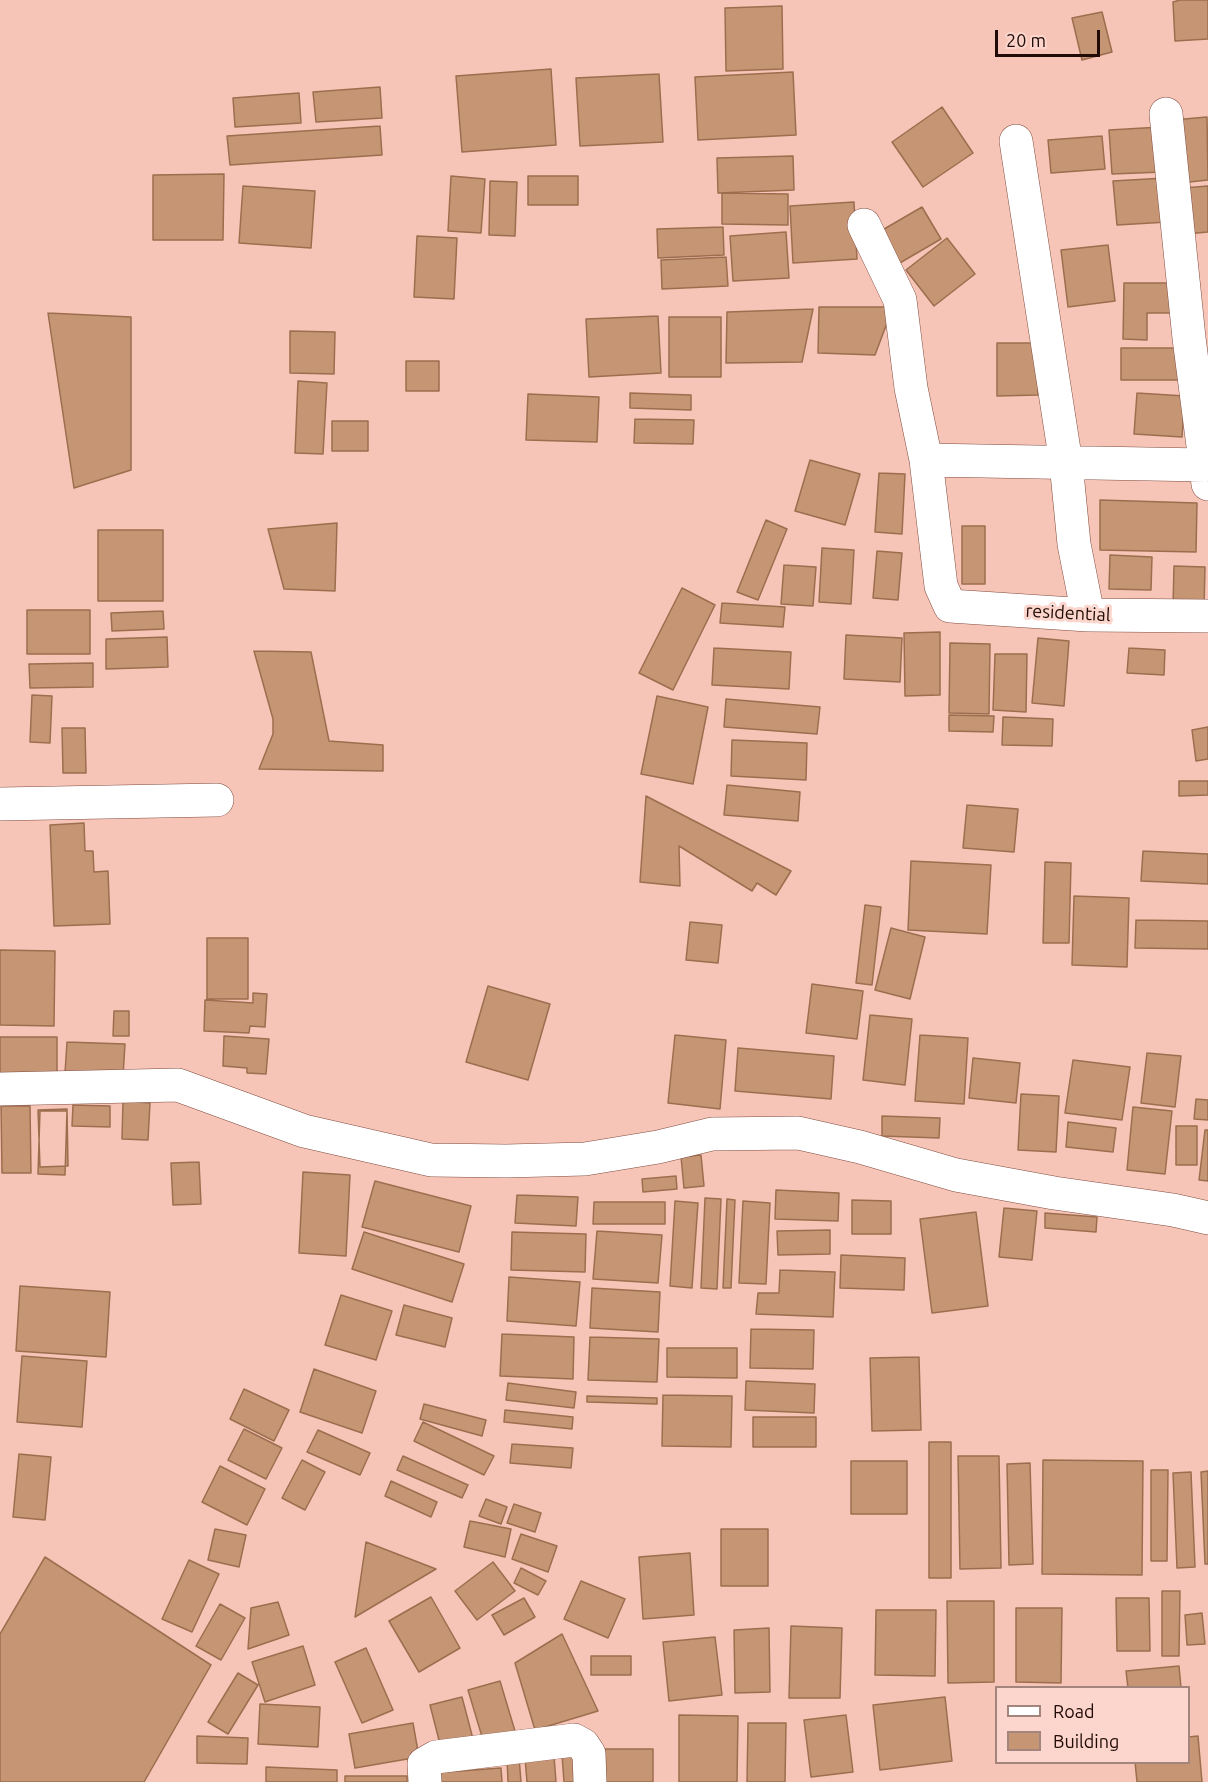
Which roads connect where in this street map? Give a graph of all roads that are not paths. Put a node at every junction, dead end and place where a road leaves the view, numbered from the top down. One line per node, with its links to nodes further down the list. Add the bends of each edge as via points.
1 (1166, 114): 6 (street)
2 (1016, 141): 5 (street)
3 (864, 225): 4 (street, via 900,300 911,388)
4 (926, 460): 5 (street); 7 (street, residential, via 941,586 950,606)
5 (1066, 463): 6 (street); 7 (street, via 1074,544)
6 (1207, 474)
7 (1088, 615): 8 (street, residential)
8 (1208, 616)
9 (216, 800): 10 (street)
10 (0, 804)
11 (0, 1089): 12 (street, via 178,1085 304,1131 431,1160 585,1159 712,1134 798,1132 956,1175)
12 (1208, 1218)
13 (424, 1782): 14 (street, via 424,1764 436,1757 574,1740 589,1754)
14 (590, 1782)

